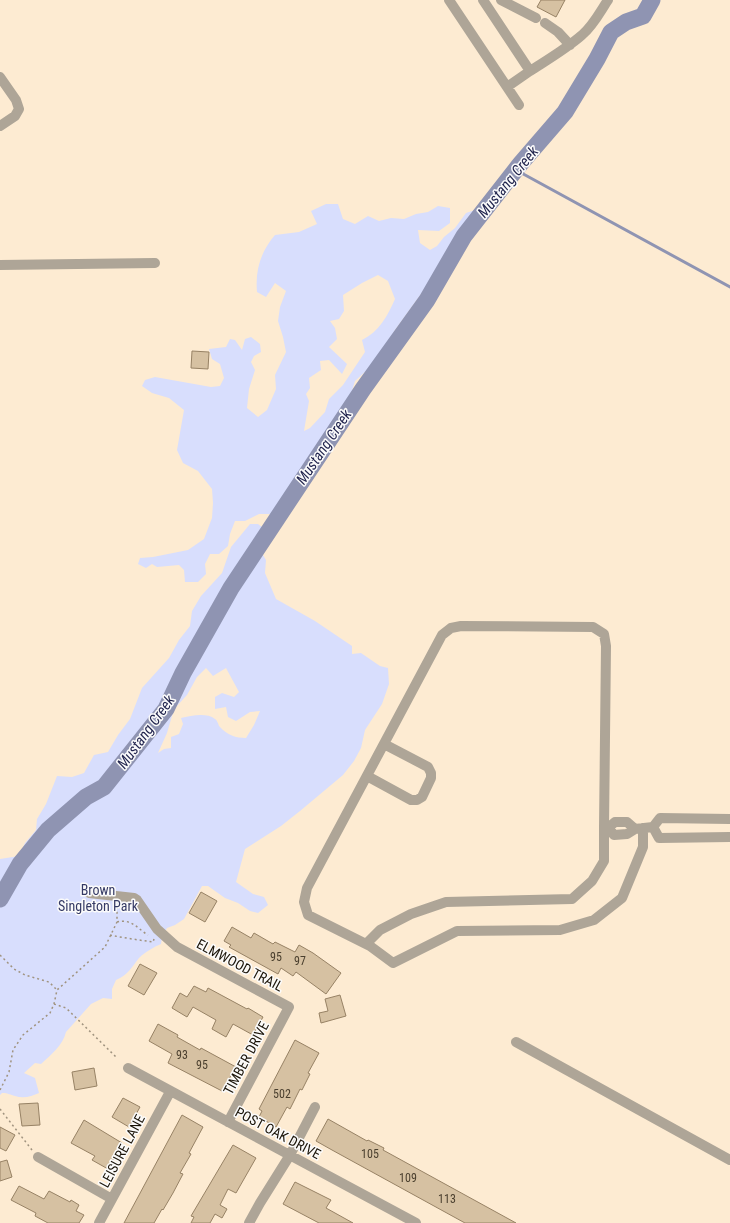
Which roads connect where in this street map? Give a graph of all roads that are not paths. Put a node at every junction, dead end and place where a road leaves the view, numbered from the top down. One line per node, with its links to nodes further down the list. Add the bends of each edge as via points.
1 (449, 0): 8 (street)
2 (483, 0): 6 (street)
3 (501, 0): 5 (street, via 558,32)
4 (608, 0): 5 (street, via 590,27)
5 (570, 45): 6 (street)
6 (530, 71): 8 (street)
7 (0, 77): 10 (street, via 16,100 19,109 15,116)
8 (507, 87): 9 (street)
9 (519, 105)
10 (0, 126)
11 (155, 263): 12 (street)
12 (0, 265)
13 (384, 744): 14 (street); 14 (street, via 428,767 431,778 422,797 411,800); 16 (street, via 442,635 451,628 593,627 604,634 606,646)
14 (366, 776): 20 (street, via 307,888 304,902 308,915)
15 (730, 819): 17 (street, via 660,818)
16 (606, 828): 17 (street, via 614,835); 20 (street, via 604,861 592,881 572,899 446,902 411,914 380,930)
17 (644, 828): 18 (street, via 659,838); 20 (street, via 643,847 622,898 594,920 560,930 458,931 393,963)
18 (730, 837)
19 (88, 893): 21 (street, ELMWOOD TRAIL, via 134,898 157,929 177,947)
20 (366, 944)
21 (289, 1007): 26 (street, TIMBER DRIVE)
22 (516, 1042): 29 (street)
23 (128, 1068): 24 (street, POST OAK DRIVE)
24 (170, 1092): 26 (street, POST OAK DRIVE); 30 (street, LEISURE LANE)
25 (315, 1107): 27 (street)
26 (228, 1122): 27 (street, POST OAK DRIVE)
27 (290, 1156): 32 (street); 33 (street, POST OAK DRIVE)
28 (38, 1157): 30 (street)
29 (730, 1160)
30 (112, 1199): 31 (street, LEISURE LANE)
31 (99, 1223)
32 (249, 1223)
33 (416, 1223)

